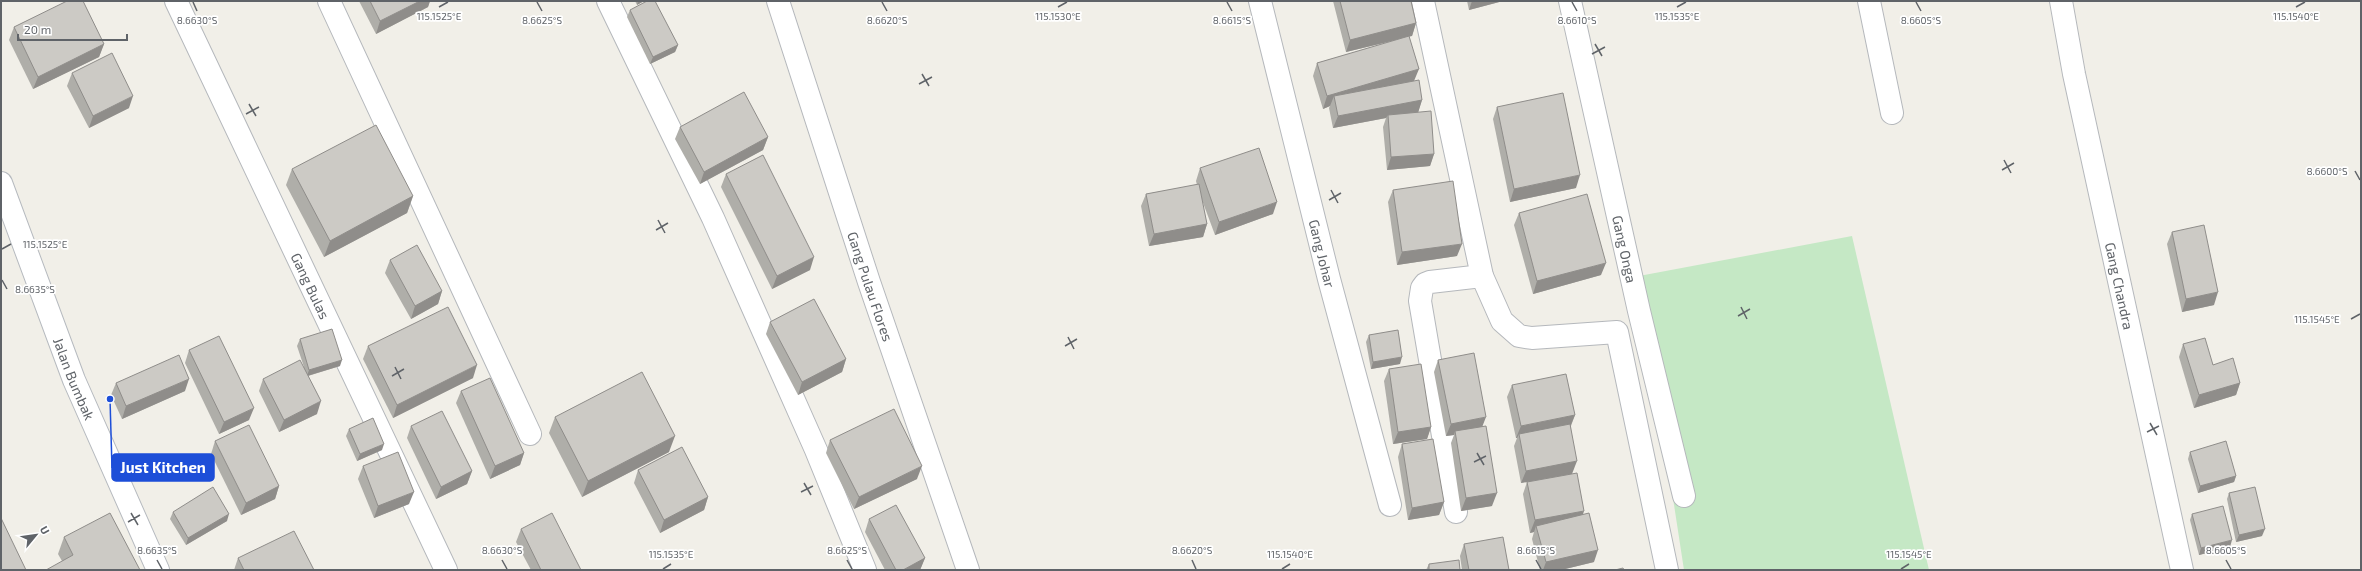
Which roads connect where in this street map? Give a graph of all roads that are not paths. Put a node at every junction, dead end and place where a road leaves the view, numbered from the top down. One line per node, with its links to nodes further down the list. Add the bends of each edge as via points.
1 (176, 1): 18 (street, Gang Bulas)
2 (329, 1): 13 (street)
3 (608, 1): 19 (street, via 713,218 816,450)
4 (778, 1): 20 (street, Gang Pulau Flores, via 869,282)
5 (1260, 1): 15 (street, Gang Johar, via 1329,278)
6 (1423, 1): 12 (street)
7 (1570, 1): 14 (street, Gang Onga)
8 (1869, 1): 10 (street)
9 (2061, 1): 22 (street, Gang Chandra, via 2074,74)
10 (1892, 113)
11 (1, 183): 17 (street, Jalan Bumbak, via 74,380)
12 (1482, 276): 16 (street, via 1425,284 1420,301); 21 (street, via 1502,321 1519,336 1532,338 1617,332)
13 (530, 434)
14 (1684, 496)
15 (1390, 505)
16 (1456, 512)
17 (158, 570)
18 (446, 570)
19 (865, 570)
20 (968, 570)
21 (1667, 570)
22 (2182, 570)

